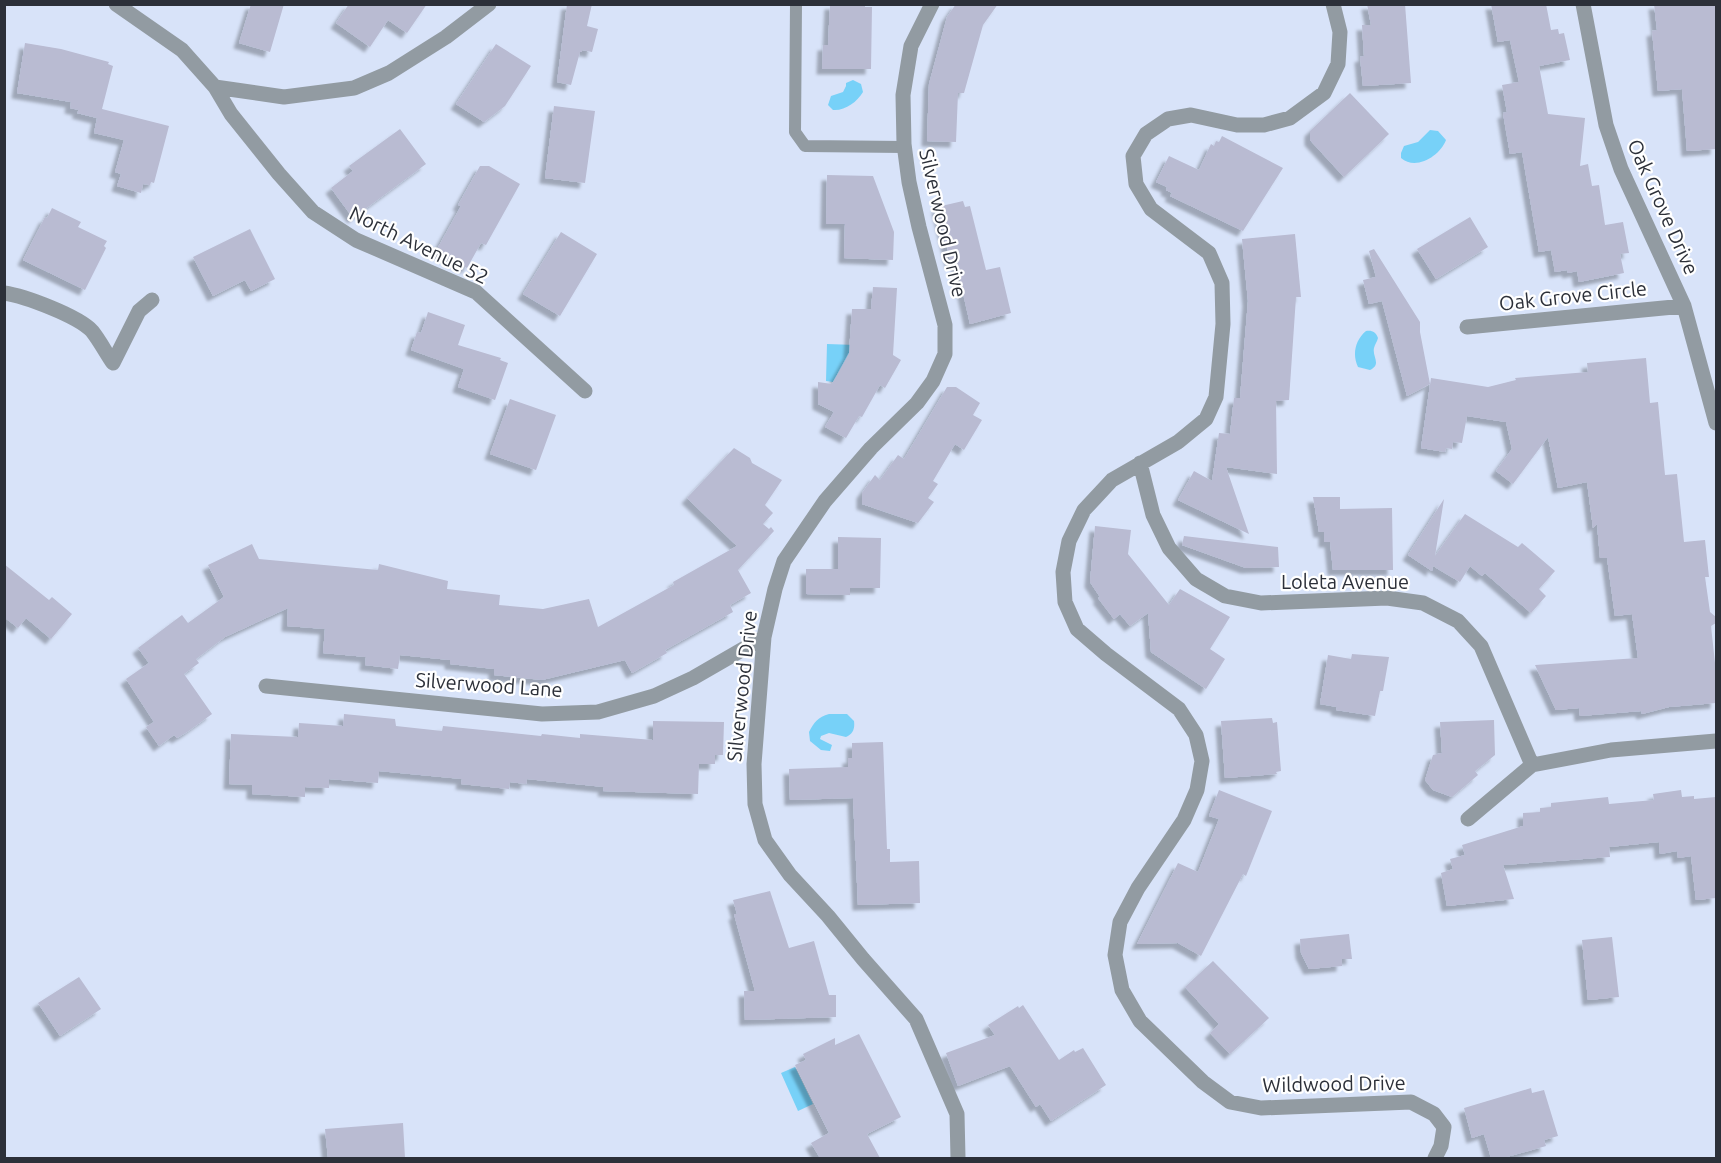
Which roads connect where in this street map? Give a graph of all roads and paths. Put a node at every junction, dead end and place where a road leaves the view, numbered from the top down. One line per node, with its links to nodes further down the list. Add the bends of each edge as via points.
1 (116, 4): 7 (street, North Avenue 52, via 182,50)
2 (489, 4): 7 (street, via 389,73 354,88 284,97)
3 (796, 4): 8 (lane, via 795,132 805,146)
4 (932, 4): 8 (street, Silverwood Drive, via 911,46 903,95)
5 (1333, 4): 15 (street, Wildwood Drive, via 1340,32 1338,64 1324,93 1290,118 1264,125 1237,125 1191,116 1168,119 1146,134 1133,156 1136,184 1151,209 1209,254 1222,283 1223,324 1216,397 1206,419 1178,442)
6 (1583, 4): 11 (street, Oak Grove Drive, via 1606,125 1621,169)
7 (215, 87): 13 (street, North Avenue 52, via 231,114 313,212 356,240 476,292)
8 (904, 147): 16 (street, Silverwood Drive, via 919,227 945,325 945,354 917,403 825,501 784,561)
9 (4, 293): 10 (street, via 58,311 91,330 113,363 139,311)
10 (152, 300)
11 (1684, 306): 12 (street, Oak Grove Circle); 14 (street, Oak Grove Drive)
12 (1467, 327)
13 (585, 391)
14 (1716, 423)
15 (1140, 463): 19 (street, Loleta Avenue, via 1153,516 1169,548 1196,579 1225,596 1261,603 1387,598 1423,603 1458,621 1481,646); 22 (street, Wildwood Drive, via 1112,480 1084,510 1069,541 1063,572 1065,602 1077,629 1179,709 1196,735 1202,761 1197,790 1184,820 1120,922 1115,955 1122,990 1140,1021 1203,1082 1230,1102 1261,1108 1411,1102 1434,1114 1444,1127 1442,1146)
16 (764, 637): 17 (street, Silverwood Lane, via 654,696 598,712 542,714); 21 (street, Silverwood Drive, via 754,764 755,804 765,840 916,1019 957,1114)
17 (266, 686)
18 (1716, 741): 19 (street, via 1611,750)
19 (1532, 765): 20 (street)
20 (1468, 819)
21 (958, 1158)
22 (1435, 1158)

